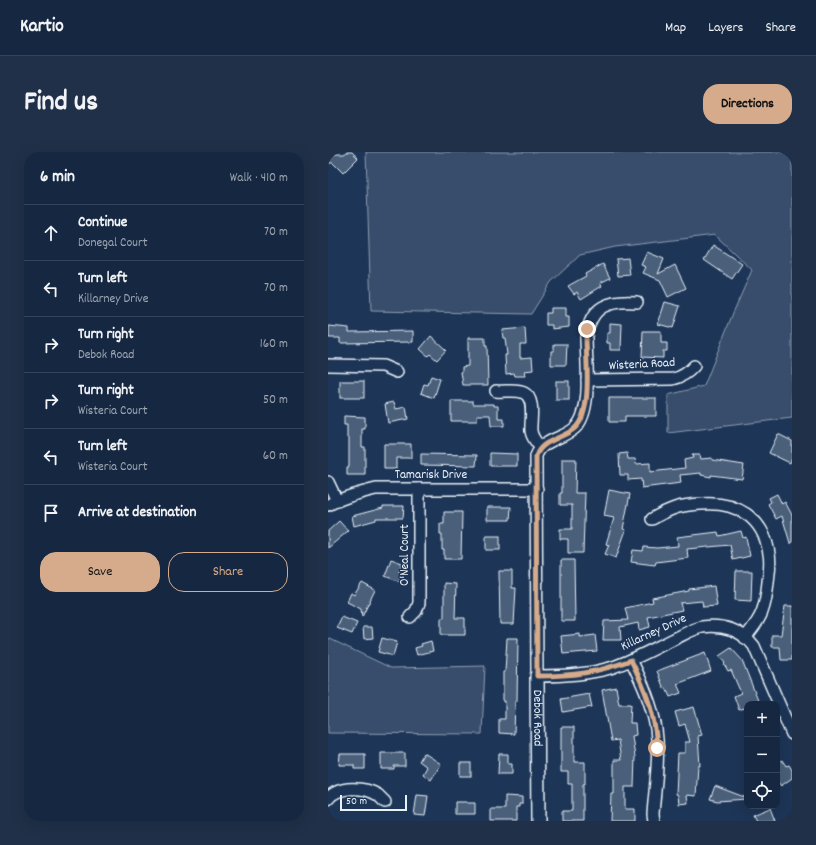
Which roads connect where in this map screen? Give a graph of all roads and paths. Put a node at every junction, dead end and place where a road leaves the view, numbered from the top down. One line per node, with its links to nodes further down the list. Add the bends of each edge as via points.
1 (637, 302): 5 (street, via 620,301 609,304 602,307 593,317 586,337)
2 (328, 365): 4 (street, via 383,366)
3 (694, 366): 5 (street, Wisteria Road, via 682,377 673,379)
4 (397, 372)
5 (587, 380): 7 (street, via 586,404 580,423 575,429)
6 (496, 391): 7 (street, via 519,392 528,396 531,402 532,432)
7 (540, 447): 10 (street, Debok Road, via 536,456)
8 (328, 482): 11 (street)
9 (419, 489): 10 (street, Tamarisk Drive); 11 (street, Tamarisk Drive, via 376,489); 13 (street, O'Neal Court, via 419,603)
10 (537, 489): 16 (street, Debok Road)
11 (332, 503)
12 (652, 519): 14 (street, via 669,509 711,503 738,508 755,522 766,540 770,569 762,612)
13 (410, 617)
14 (746, 638): 15 (street, Killarney Drive, via 736,630 714,626 702,628); 17 (street, Killarney Drive, via 757,652)
15 (631, 660): 16 (street, Killarney Drive, via 587,673); 21 (street, via 647,694 656,729)
16 (537, 676): 20 (street, Debok Road)
17 (792, 734)
18 (328, 798): 19 (street, via 339,790 360,789 378,795)
19 (385, 802)
20 (538, 821)
21 (654, 821)

